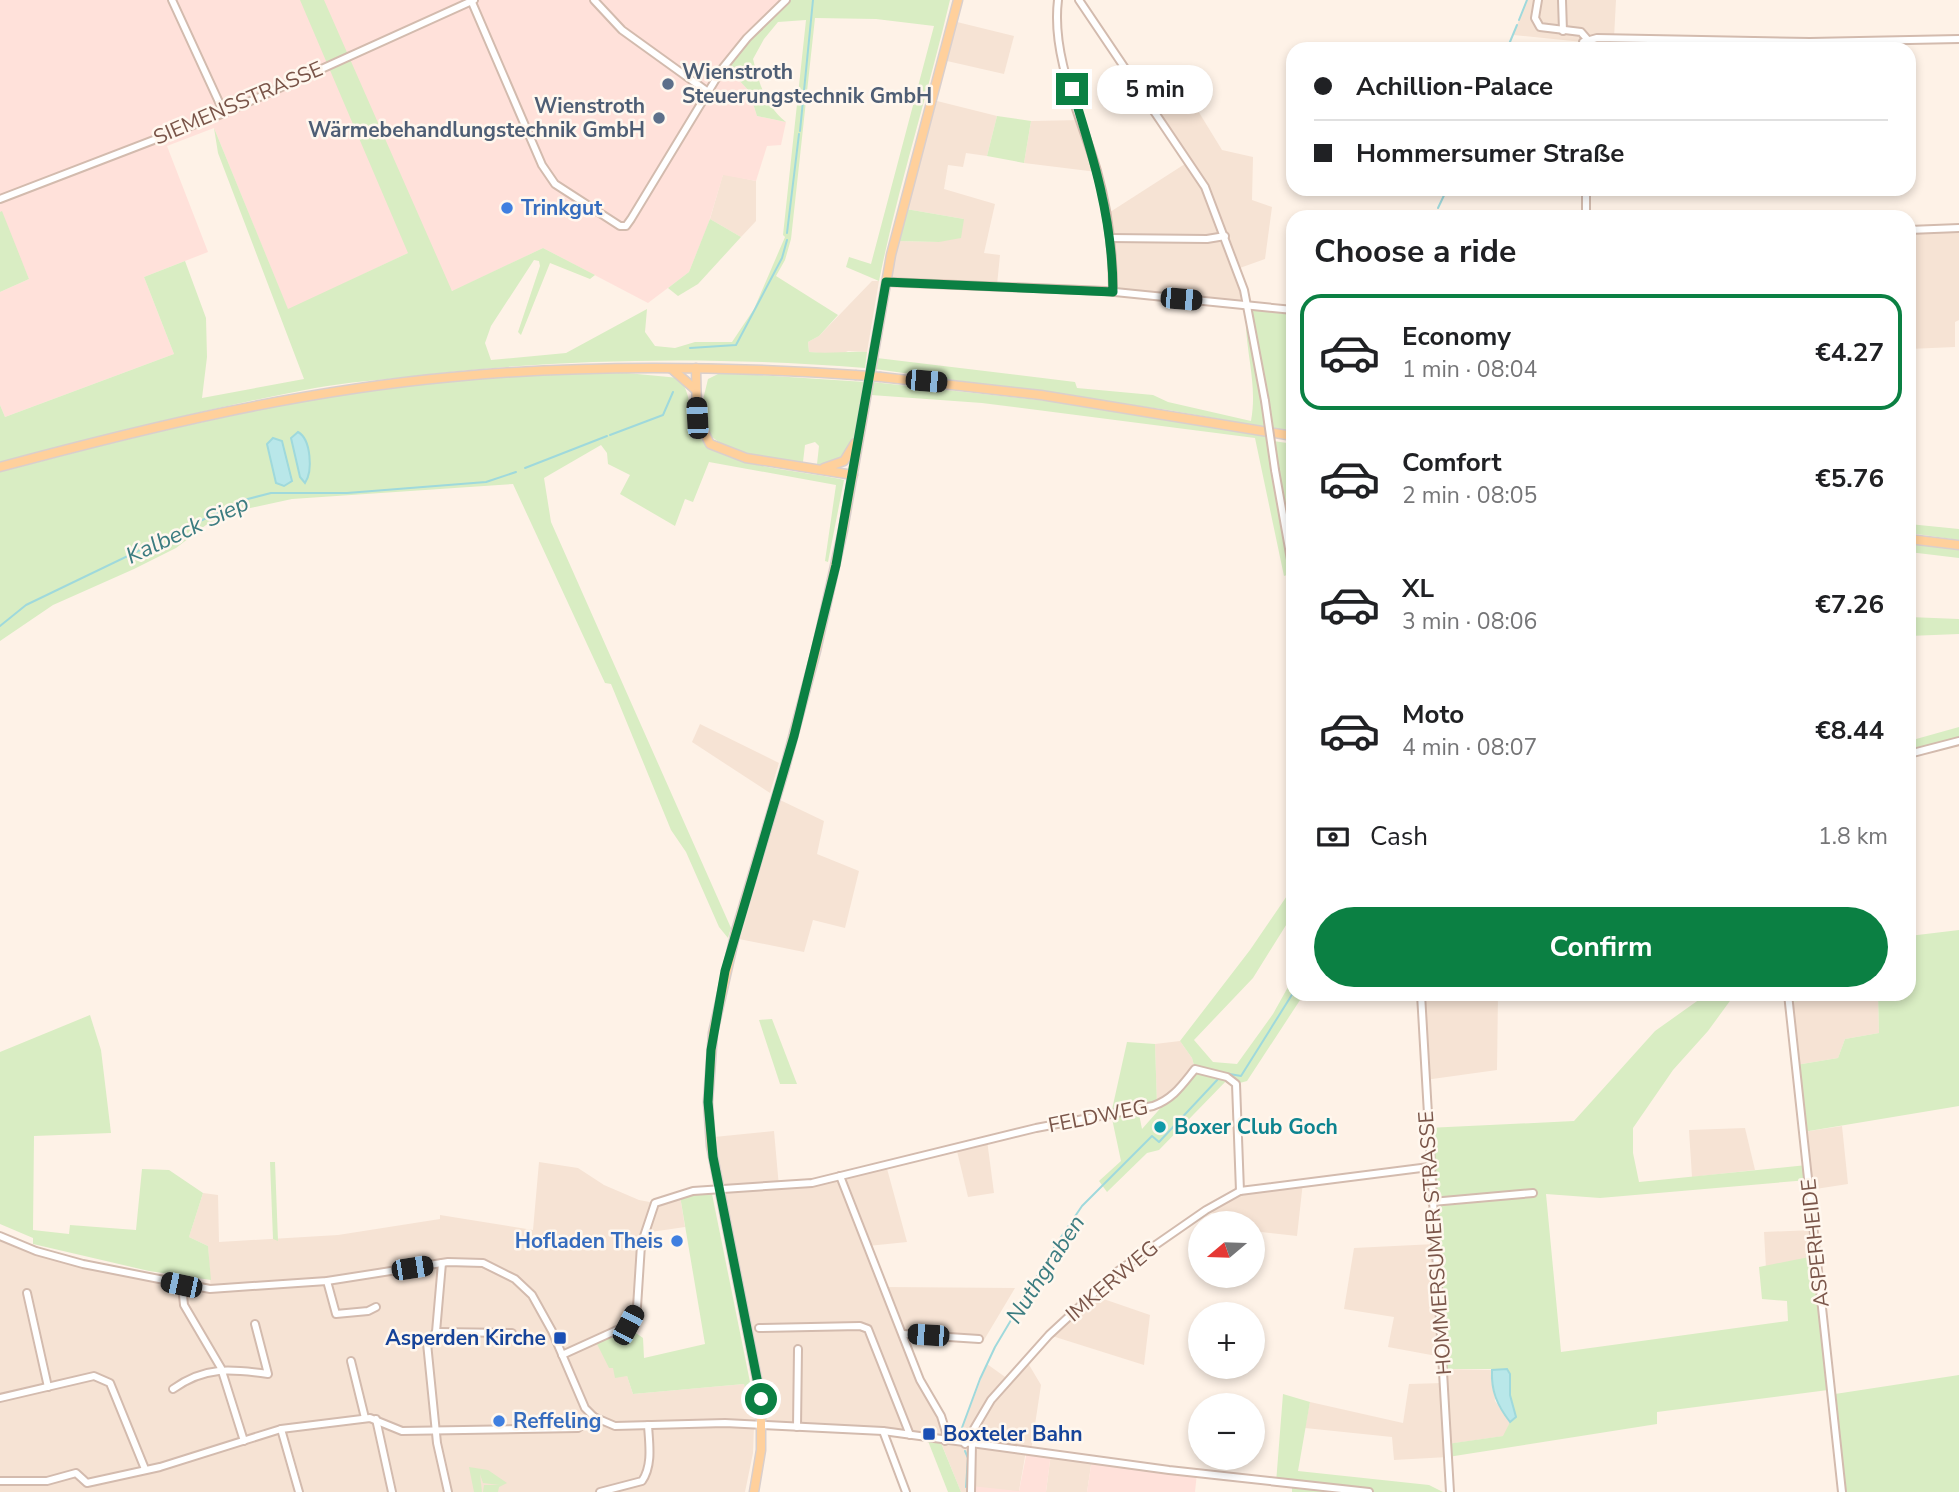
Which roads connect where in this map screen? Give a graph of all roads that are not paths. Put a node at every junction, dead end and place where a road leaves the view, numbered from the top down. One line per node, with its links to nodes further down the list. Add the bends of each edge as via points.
1 (172, 0): 15 (street)
2 (472, 0): 14 (street, via 542,165 555,184 620,226 631,219); 15 (street, SIEMENSSTRASSE)
3 (594, 0): 14 (street, via 622,30)
4 (786, 0): 14 (street, via 747,38)
5 (958, 0): 21 (main road)
6 (1058, 0): 20 (street, via 1061,54 1097,172)
7 (1079, 0): 19 (street, via 1205,187)
8 (1538, 0): 10 (street, via 1537,24)
9 (1562, 0): 10 (street)
10 (1563, 31): 11 (street, via 1581,32)
11 (1587, 39): 12 (street); 13 (street)
12 (1959, 39)
13 (1583, 42)
14 (708, 92)
15 (224, 113): 16 (street, SIEMENSSTRASSE)
16 (0, 199)
17 (1959, 228): 18 (street)
18 (1916, 230)
19 (1225, 236): 20 (street); 23 (street)
20 (1110, 239): 22 (street)
21 (886, 282): 22 (street); 28 (main road)
22 (1113, 292): 23 (street)
23 (1248, 306): 24 (street); 33 (street, bridge)
24 (1286, 309)
25 (670, 368): 26 (main road); 27 (main road); 30 (main road, via 526,371 329,392 174,422)
26 (696, 368): 27 (main road); 29 (main road, bridge, via 881,377 1041,395)
27 (696, 390): 31 (main road, via 700,427 710,444 746,458)
28 (860, 433): 31 (main road, via 844,461); 32 (main road)
29 (1286, 435)
30 (0, 467)
31 (818, 469): 32 (main road)
32 (853, 475): 42 (main road, via 806,692 718,1005 708,1102)
33 (1286, 532)
34 (1916, 541): 35 (main road)
35 (1959, 545)
36 (1959, 741): 37 (street)
37 (1916, 752)
38 (1420, 1001): 40 (street, HOMMERSUMER STRASSE)
39 (1789, 1001): 90 (street, ASPERHEIDE)
40 (1429, 1167): 43 (street, IMKERWEG); 45 (street, HOMMERSUMER STRASSE)
41 (840, 1176): 42 (street, FELDWEG, via 788,1187); 43 (street, FELDWEG, via 1036,1128 1153,1106 1166,1102 1195,1069 1236,1084); 56 (street)
42 (719, 1190): 59 (street, FELDWEG, via 693,1191 655,1203 641,1245 638,1307 628,1325); 69 (main road, via 756,1367)
43 (1240, 1192): 77 (street, IMKERWEG, via 1196,1216 1118,1271 1048,1335 991,1400)
44 (1533, 1194): 45 (street)
45 (1432, 1202): 89 (street, HOMMERSUMER STRASSE)
46 (0, 1236): 49 (street, via 65,1259)
47 (442, 1263): 48 (street); 54 (street); 59 (street, via 483,1263 515,1279 538,1303)
48 (327, 1281): 49 (street, via 227,1289); 51 (street, via 336,1314)
49 (182, 1285): 61 (street, via 184,1304)
50 (27, 1293): 62 (street)
51 (376, 1307)
52 (255, 1324): 61 (street, via 268,1374)
53 (760, 1328): 74 (street, via 868,1329)
54 (436, 1332): 55 (street); 72 (street, via 427,1343)
55 (512, 1333)
56 (903, 1334): 57 (street); 76 (street, via 920,1380 941,1416)
57 (979, 1339)
58 (799, 1349): 70 (street)
59 (562, 1355): 65 (street, via 585,1408)
60 (351, 1361): 66 (street)
61 (221, 1368): 63 (street); 75 (street)
62 (48, 1387): 64 (street); 78 (street, via 94,1376 107,1380)
63 (173, 1389)
64 (0, 1398)
65 (594, 1417): 68 (street, via 615,1426); 72 (street, via 578,1428)
66 (365, 1418): 67 (street); 71 (street)
67 (376, 1419): 72 (street, via 402,1431); 82 (street)
68 (648, 1425): 69 (street); 84 (street, via 649,1455 642,1481)
69 (762, 1427): 70 (street); 85 (main road)
70 (797, 1427): 73 (street)
71 (281, 1429): 75 (street); 81 (street)
72 (437, 1429): 83 (street)
73 (883, 1431): 74 (street); 86 (street)
74 (910, 1435): 76 (street)
75 (244, 1441): 78 (street)
76 (945, 1441): 77 (street)
77 (968, 1444): 80 (street); 87 (street)
78 (145, 1469): 79 (street, via 87,1483 76,1473 47,1481)
79 (0, 1481)
80 (1292, 1488): 88 (street)
81 (299, 1492)
82 (392, 1492)
83 (448, 1492)
84 (600, 1492)
85 (754, 1492)
86 (906, 1492)
87 (971, 1492)
88 (1369, 1492)
89 (1450, 1492)
90 (1842, 1492)

